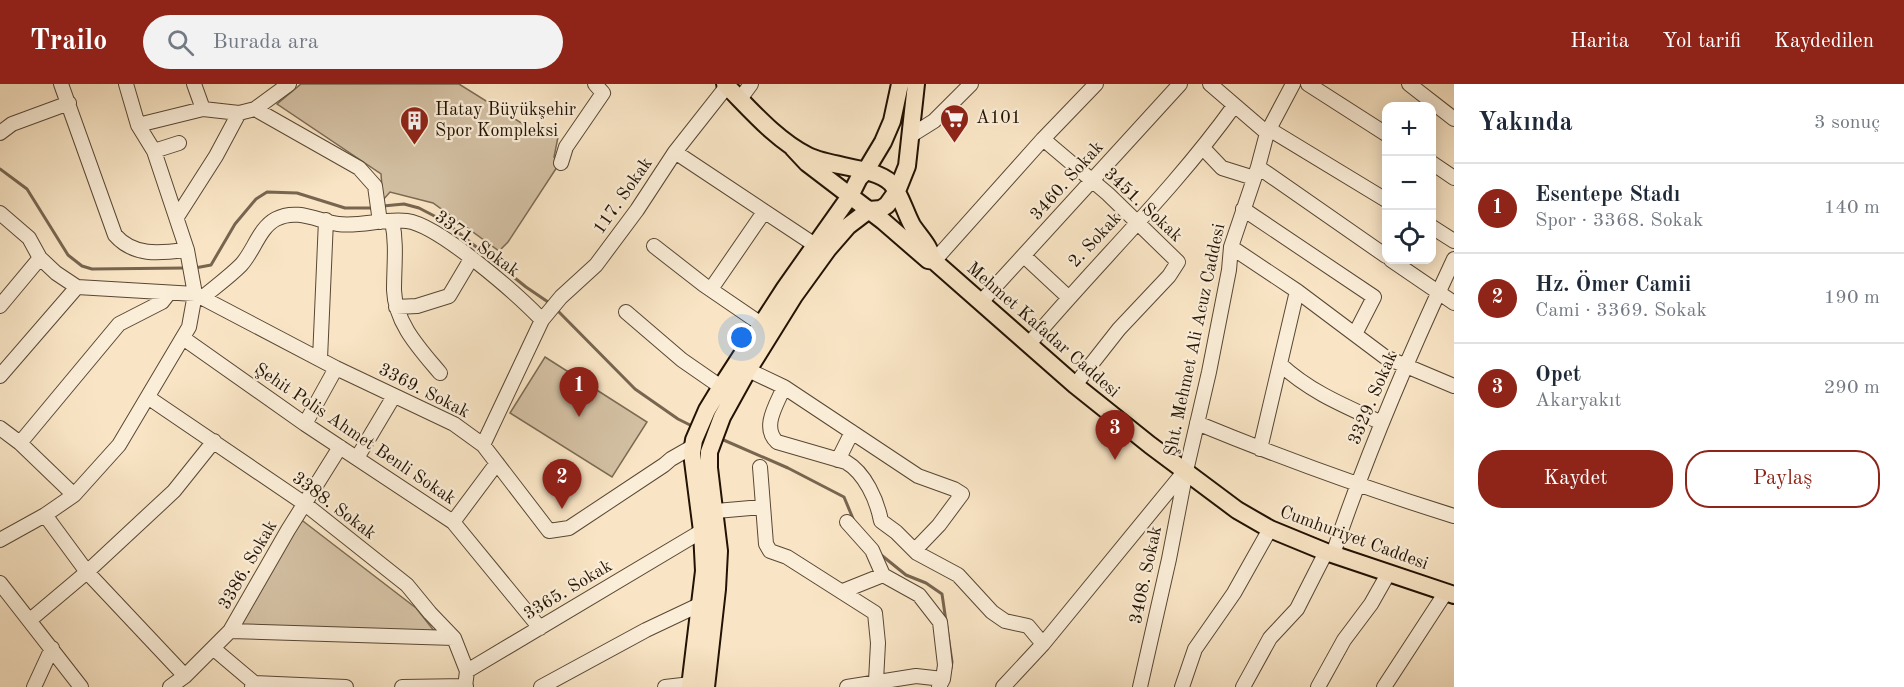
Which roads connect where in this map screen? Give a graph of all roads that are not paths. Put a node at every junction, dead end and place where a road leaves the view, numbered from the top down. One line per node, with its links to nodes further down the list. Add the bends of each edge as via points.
1 (61, 84): 18 (street)
2 (126, 84): 24 (street)
3 (194, 84): 20 (street)
4 (595, 84): 35 (street, via 603,93 566,147)
5 (751, 84): 17 (street)
6 (900, 84): 37 (main road, via 892,121)
7 (916, 84): 28 (main road)
8 (971, 84): 28 (street, via 934,121)
9 (1096, 84): 29 (street)
10 (1180, 84): 40 (street, 3460. Sokak)
11 (1210, 84): 19 (street)
12 (1293, 84): 25 (street, Şht. Mehmet Ali Acuz Caddesi)
13 (1308, 84): 26 (street)
14 (1409, 84): 23 (street)
15 (726, 85): 17 (main road, Mehmet Kafadar Caddesi); 34 (street, 117. Sokak)
16 (281, 87): 21 (street)
17 (740, 99): 31 (main road, Mehmet Kafadar Caddesi)
18 (69, 103): 27 (street, via 12,124); 57 (street, via 115,236 137,251)
19 (1234, 106): 25 (street); 32 (street, 2. Sokak)
20 (203, 109): 22 (street); 24 (street)
21 (255, 109): 22 (street); 50 (street, via 359,168 375,186)
22 (239, 113): 48 (street)
23 (1454, 119)
24 (138, 125): 33 (street)
25 (1268, 131): 38 (street, Şht. Mehmet Ali Acuz Caddesi); 43 (street)
26 (1382, 132)
27 (0, 133)
28 (910, 136): 41 (main road, via 907,166)
29 (1043, 139): 40 (street, 3451. Sokak); 63 (street)
30 (180, 143): 33 (street)
31 (794, 148): 37 (main road, Mehmet Kafadar Caddesi, via 810,157); 42 (main road, Mehmet Kafadar Caddesi)
32 (1203, 148): 38 (street, via 1222,168); 51 (street, 2. Sokak)
33 (154, 151): 48 (street)
34 (675, 152): 46 (street); 77 (street, 117. Sokak, via 596,266)
35 (561, 163)
36 (1436, 166): 39 (street)
37 (865, 172): 41 (main road, Mehmet Kafadar Caddesi, via 891,182); 42 (main road)
38 (1256, 172): 44 (street, Şht. Mehmet Ali Acuz Caddesi); 58 (street)
39 (1454, 178)
40 (1091, 181): 51 (street, 3451. Sokak); 59 (street, 3460. Sokak)
41 (897, 191): 45 (main road, via 888,205); 63 (main road, Mehmet Kafadar Caddesi)
42 (850, 196): 45 (main road, Mehmet Kafadar Caddesi); 54 (main road)
43 (1382, 198)
44 (1243, 209): 56 (street, Şht. Mehmet Ali Acuz Caddesi); 79 (street, via 1374,297)
45 (869, 210): 63 (main road, Mehmet Kafadar Caddesi); 86 (main road, via 828,249)
46 (764, 212): 54 (street); 66 (street)
47 (0, 213): 60 (street, via 29,238)
48 (177, 217): 57 (street)
49 (326, 220): 50 (street, 3371. Sokak, via 338,224); 70 (street, 3371. Sokak, via 294,215 270,222 242,265); 82 (street)
50 (386, 222): 61 (street, 3371. Sokak, via 418,223); 75 (street, via 396,244)
51 (1137, 222): 71 (street, 2. Sokak); 89 (street, 3451. Sokak, via 1178,262)
52 (1436, 230): 53 (street)
53 (1454, 241)
54 (815, 245): 78 (main road)
55 (654, 246): 66 (street)
56 (1231, 247): 67 (street); 97 (street, Şht. Mehmet Ali Acuz Caddesi)
57 (187, 250): 70 (street)
58 (1382, 253)
59 (1024, 256): 71 (street); 72 (street, 3460. Sokak)
60 (40, 258): 65 (street); 74 (street)
61 (471, 259): 75 (street, via 449,296 417,306); 77 (street, 3371. Sokak)
62 (1454, 259): 68 (street, 3329. Sokak)
63 (934, 261): 72 (main road, Mehmet Kafadar Caddesi)
64 (1397, 264): 68 (street)
65 (77, 287): 69 (street); 88 (street)
66 (711, 289): 78 (street)
67 (1298, 291): 79 (street); 83 (street)
68 (1438, 292): 73 (street); 84 (street, 3329. Sokak)
69 (169, 293): 70 (street); 102 (street, via 162,302 118,324)
70 (198, 296): 80 (street); 82 (street, 3369. Sokak)
71 (1068, 297): 81 (street, 2. Sokak)
72 (981, 302): 81 (main road, Mehmet Kafadar Caddesi)
73 (1454, 303)
74 (0, 306)
75 (396, 307): 87 (street, via 409,334)
76 (626, 312): 91 (street)
77 (542, 320): 103 (street, 117. Sokak)
78 (761, 324): 91 (main road)
79 (1355, 334): 84 (street)
80 (183, 338): 94 (street); 96 (street, Şehit Polis Ahmet Benli Sokak)
81 (1029, 344): 89 (main road, Mehmet Kafadar Caddesi)
82 (320, 359): 85 (street, 3369. Sokak)
83 (1280, 364): 98 (street, via 1298,381); 106 (street)
84 (1405, 367): 90 (street); 98 (street, 3329. Sokak)
85 (336, 368): 93 (street, 3369. Sokak); 96 (street)
86 (748, 370): 92 (street); 95 (main road)
87 (440, 373)
88 (0, 376)
89 (1075, 385): 111 (main road, Mehmet Kafadar Caddesi)
90 (1454, 386)
91 (721, 387): 95 (main road)
92 (784, 387): 100 (street); 108 (street, via 770,421 772,437 777,442)
93 (394, 396): 103 (street, 3369. Sokak, via 454,424); 107 (street)
94 (149, 398): 101 (street, 3388. Sokak); 113 (street, via 119,445)
95 (714, 414): 105 (main road); 116 (main road, via 708,459)
96 (305, 423): 104 (street, Şehit Polis Ahmet Benli Sokak)
97 (1197, 423): 106 (street); 111 (street, Şht. Mehmet Ali Acuz Caddesi)
98 (1382, 423): 112 (street, 3329. Sokak)
99 (0, 428): 102 (street)
100 (852, 432): 108 (street); 124 (street, via 918,476 962,494)
101 (214, 441): 114 (street, 3388. Sokak); 126 (street, via 174,492)
102 (20, 443): 113 (street)
103 (483, 445): 109 (street, 3369. Sokak)
104 (340, 447): 107 (street, Şehit Polis Ahmet Benli Sokak); 114 (street, 3386. Sokak)
105 (693, 449): 109 (street, 3369. Sokak, via 671,459 569,528 549,531); 122 (main road)
106 (1260, 449): 112 (street)
107 (357, 458): 119 (street, Şehit Polis Ahmet Benli Sokak)
108 (838, 460): 124 (street, via 855,467 878,507 881,521)
109 (497, 463): 119 (street)
110 (760, 466): 115 (street)
111 (1186, 471): 121 (main road, Cumhuriyet Caddesi, via 1237,510); 137 (street); 156 (street, 3408. Sokak)
112 (1356, 485): 118 (street); 125 (street, 3329. Sokak)
113 (74, 495): 117 (street)
114 (305, 504): 135 (street, 3386. Sokak); 136 (street, 3388. Sokak, via 407,585)
115 (762, 507): 116 (street); 130 (street, via 770,551)
116 (716, 511): 146 (main road, via 717,589)
117 (45, 515): 123 (street); 126 (street)
118 (1454, 516)
119 (453, 522): 134 (street, Şehit Polis Ahmet Benli Sokak)
120 (847, 522): 128 (street, via 872,550)
121 (1270, 529): 125 (main road, Cumhuriyet Caddesi); 157 (street, via 1234,593 1195,649)
122 (702, 531): 132 (main road); 134 (street, 3365. Sokak)
123 (0, 540)
124 (915, 550): 137 (street, via 958,575 1005,621 1029,626)
125 (1330, 553): 127 (main road, Cumhuriyet Caddesi); 158 (street, 3329. Sokak, via 1297,609 1270,638)
126 (87, 572): 133 (street); 141 (street)
127 (1388, 573): 131 (main road, Cumhuriyet Caddesi); 159 (street)
128 (883, 575): 130 (street); 143 (street, via 919,595 940,622 945,650)
129 (0, 583): 133 (street)
130 (843, 591): 142 (street, via 875,613)
131 (1450, 594): 160 (street)
132 (701, 604): 146 (main road); 152 (street)
133 (30, 620): 138 (street)
134 (540, 628): 140 (street, 3365. Sokak)
135 (230, 632): 136 (street); 139 (street, 3386. Sokak)
136 (454, 638): 140 (street, 3388. Sokak)
137 (1043, 644): 155 (street)
138 (52, 648): 147 (street); 148 (street)
139 (214, 649): 141 (street, 3386. Sokak); 144 (street)
140 (467, 671): 145 (street)
141 (185, 676): 149 (street, 3386. Sokak)
142 (876, 681): 143 (street, via 916,676); 154 (street)
143 (941, 683)
144 (255, 686): 150 (street)
145 (465, 686): 151 (street)
146 (695, 686): 153 (street)
147 (34, 687)
148 (81, 687)
149 (170, 687)
150 (346, 687)
151 (402, 687)
152 (541, 687)
153 (665, 687)
154 (847, 687)
155 (1004, 687)
156 (1140, 687)
157 (1182, 687)
158 (1243, 687)
159 (1318, 687)
160 (1384, 687)

